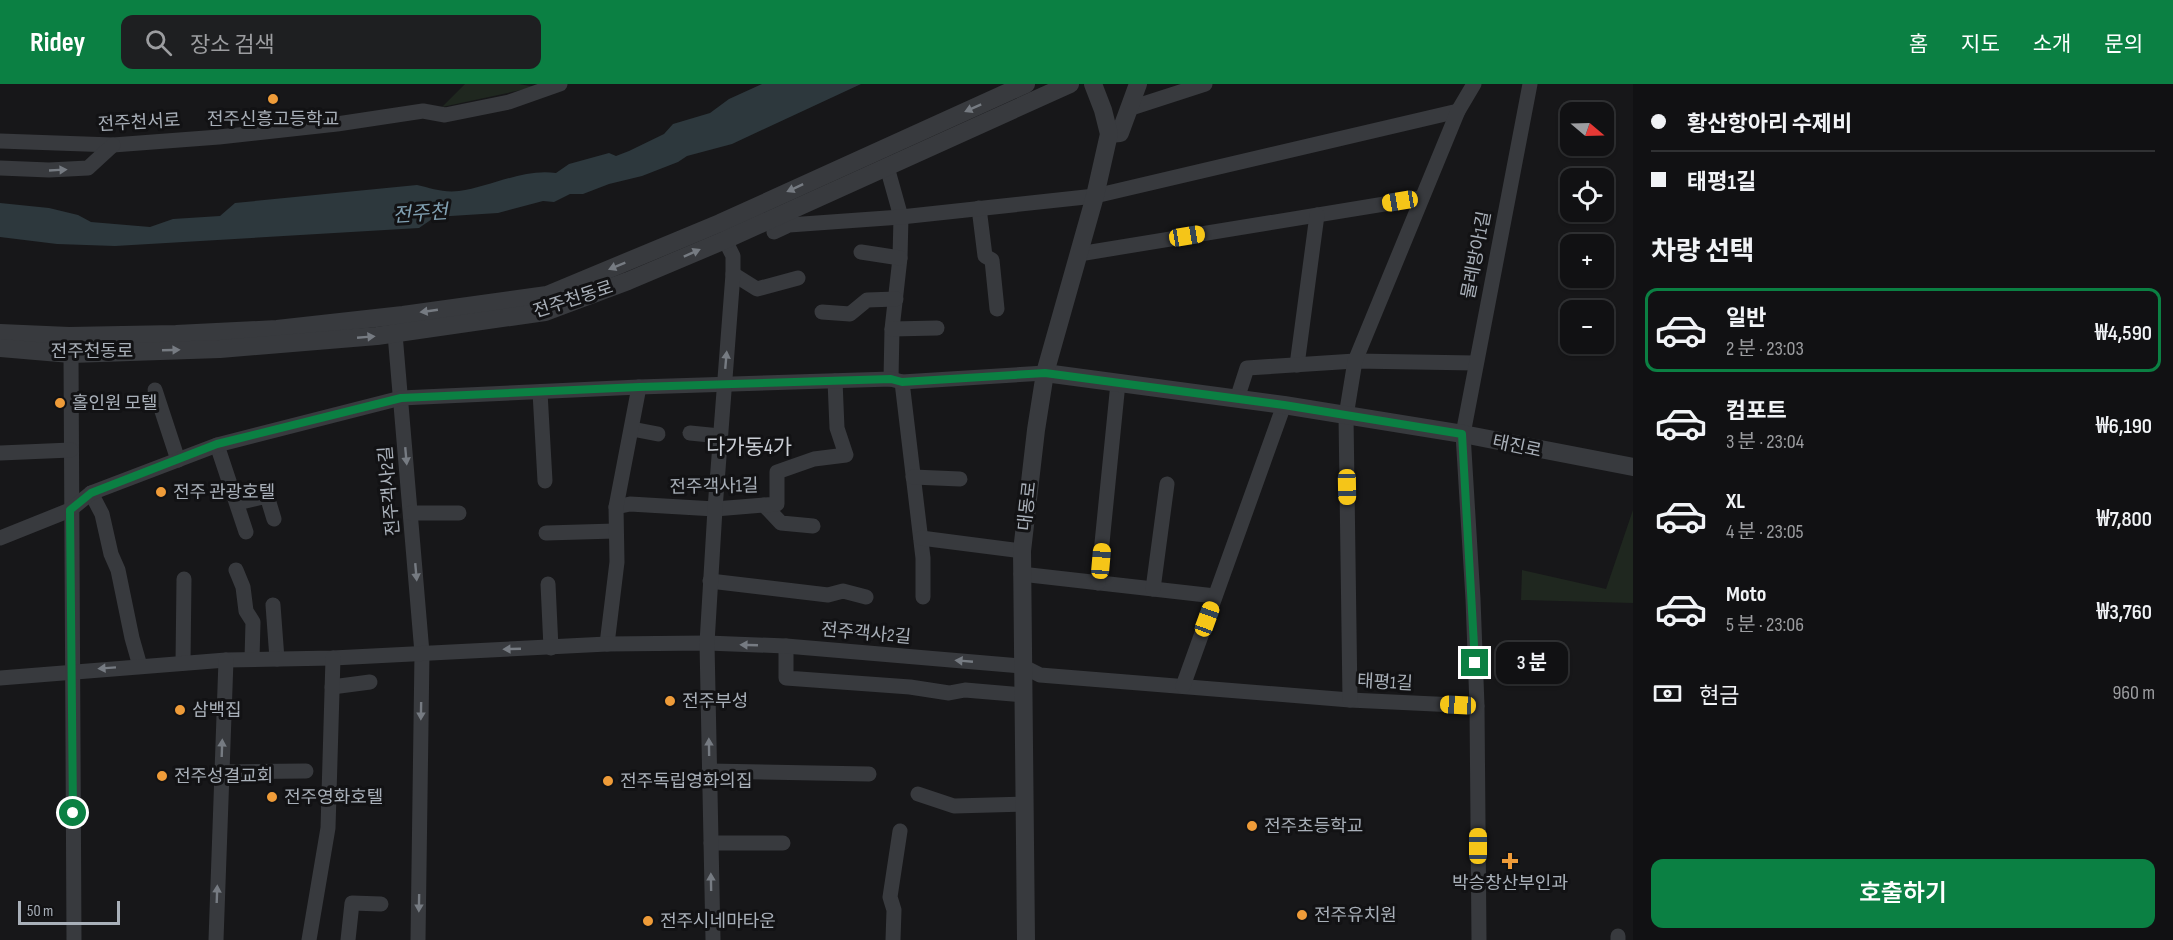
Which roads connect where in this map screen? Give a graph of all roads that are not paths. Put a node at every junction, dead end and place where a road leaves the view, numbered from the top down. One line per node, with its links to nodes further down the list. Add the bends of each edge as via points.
1 (560, 84): 13 (street, 전주천서로, via 509,102 445,115 423,111 219,137)
2 (1026, 84): 33 (street, 전주천동로, one-way to 33, via 709,228 547,295 277,329 69,336)
3 (1070, 84): 14 (street, 전주천동로)
4 (1093, 84): 11 (street, 대동로)
5 (1138, 84): 9 (street)
6 (1205, 84): 9 (street)
7 (1474, 84): 10 (street)
8 (1530, 84): 38 (street, 물레방아1길)
9 (1131, 108): 11 (street, via 1120,133)
10 (1458, 111): 16 (street); 17 (street)
11 (1109, 134): 16 (street, 대동로)
12 (0, 141): 13 (street, 전주천서로)
13 (113, 145): 15 (street, one-way to 13, via 88,168)
14 (887, 166): 20 (street); 22 (street, 전주천동로)
15 (0, 168)
16 (1095, 196): 18 (street); 24 (street, 대동로)
17 (1421, 198): 19 (street); 37 (street)
18 (980, 208): 20 (street); 29 (street, via 985,256 992,260)
19 (1317, 215): 24 (street); 39 (street)
20 (901, 217): 21 (street, via 789,225); 25 (street)
21 (774, 232)
22 (725, 240): 26 (street, via 733,256); 34 (street, 전주천동로, one-way to 22, via 544,312)
23 (861, 252): 25 (street)
24 (1079, 254): 40 (street, 대동로)
25 (900, 258): 28 (street)
26 (733, 274): 27 (street, via 757,289); 44 (street, one-way to 26)
27 (798, 278)
28 (896, 299): 30 (street, via 867,300 850,314); 32 (street)
29 (997, 309)
30 (822, 312)
31 (937, 328): 32 (street)
32 (892, 329): 41 (street)
33 (0, 333)
34 (395, 333): 36 (street, 전주천동로, one-way to 34, via 220,349); 48 (street, 전주객사2길)
35 (0, 348): 36 (street, 전주천동로)
36 (71, 354): 58 (street)
37 (1355, 362): 38 (street); 39 (street); 51 (street)
38 (1475, 363): 55 (street, 물레방아1길)
39 (1297, 365): 49 (street, via 1247,368)
40 (1045, 373): 41 (street); 43 (street, 태진로); 81 (street, 대동로)
41 (896, 380): 42 (street); 62 (street)
42 (835, 381): 44 (street); 68 (street, 전주객사1길, via 837,428 846,455 814,459 777,472 777,504)
43 (1118, 383): 49 (street, 태진로); 86 (street)
44 (724, 384): 45 (street); 56 (street)
45 (639, 387): 47 (street); 52 (street)
46 (155, 390): 60 (street)
47 (540, 392): 48 (street); 64 (street)
48 (401, 398): 57 (street); 72 (street, 전주객사2길, one-way to 72)
49 (1237, 399): 50 (street, 태진로)
50 (1284, 405): 51 (street, 태진로); 89 (street)
51 (1346, 416): 55 (street, 태진로); 111 (street)
52 (632, 429): 54 (street); 69 (street)
53 (690, 433): 56 (street)
54 (658, 434)
55 (1462, 434): 61 (street, 태진로); 112 (street)
56 (720, 436): 70 (street)
57 (217, 444): 60 (street); 67 (street)
58 (71, 450): 59 (street); 71 (street)
59 (0, 453)
60 (178, 460): 66 (street)
61 (1633, 467)
62 (913, 477): 63 (street); 80 (street)
63 (960, 479)
64 (545, 481)
65 (1167, 484): 88 (street)
66 (91, 493): 71 (street); 103 (street, via 102,514 118,570)
67 (237, 503): 74 (street, via 267,496); 77 (street)
68 (764, 505): 70 (street, 전주객사1길); 75 (street, via 781,523)
69 (616, 507): 70 (street, 전주객사1길, via 630,504); 76 (street)
70 (715, 509): 85 (street)
71 (70, 510): 79 (street); 105 (street)
72 (411, 513): 73 (street); 97 (street, 전주객사2길, one-way to 97)
73 (459, 513)
74 (274, 519)
75 (813, 526)
76 (615, 531): 78 (street); 94 (street, via 617,562)
77 (246, 532)
78 (546, 533)
79 (0, 538)
80 (921, 538): 81 (street); 91 (street)
81 (1022, 551): 83 (street, 대동로)
82 (236, 570): 99 (street, via 246,611 253,622)
83 (1021, 574): 86 (street); 104 (street, 대동로)
84 (184, 579): 102 (street)
85 (710, 581): 90 (street, 전주객사2길, via 828,595 843,591); 93 (street)
86 (1098, 583): 88 (street)
87 (548, 584): 96 (street)
88 (1153, 589): 89 (street)
89 (1215, 596): 108 (street)
90 (866, 597)
91 (923, 597)
92 (273, 605): 100 (street)
93 (707, 643): 94 (street, 전주객사2길); 95 (street, 전주객사2길, one-way to 93); 114 (street, one-way to 93)
94 (607, 644): 96 (street, 전주객사2길)
95 (786, 646): 104 (street, 전주객사2길, one-way to 95); 110 (street, via 786,678 949,693 965,690)
96 (551, 648): 97 (street, 전주객사2길, one-way to 97)
97 (422, 653): 98 (street, 전주객사2길); 127 (street, 전주객사2길, one-way to 127)
98 (333, 658): 100 (street, 전주객사2길); 109 (street)
99 (252, 659): 100 (street, 전주객사2길); 101 (street, 전주객사2길)
100 (277, 659)
101 (226, 660): 102 (street, 전주객사2길); 115 (street, one-way to 101)
102 (183, 663): 103 (street, 전주객사2길)
103 (140, 666): 105 (street, 전주객사2길, one-way to 105)
104 (1022, 666): 108 (street, 태평1길, via 1040,675); 110 (street, 대동로)
105 (73, 671): 106 (street, 전주객사2길); 123 (street)
106 (0, 678)
107 (370, 682): 109 (street)
108 (1183, 686): 111 (street, 태평1길)
109 (332, 687): 125 (street, via 328,828)
110 (1023, 695): 118 (street, 대동로)
111 (1350, 700): 112 (street, 태평1길)
112 (1477, 706): 131 (street)
113 (306, 771): 115 (street)
114 (709, 771): 116 (street); 120 (street)
115 (222, 772): 124 (street, one-way to 115)
116 (868, 774)
117 (918, 794): 118 (street, via 954,806)
118 (1024, 804): 130 (street, 대동로)
119 (900, 831): 129 (street, via 890,897 894,910)
120 (711, 843): 121 (street); 128 (street, one-way to 120)
121 (783, 843)
122 (381, 904): 126 (street, via 352,903)
123 (74, 940)
124 (216, 940)
125 (309, 940)
126 (348, 940)
127 (418, 940)
128 (713, 940)
129 (893, 940)
130 (1026, 940)
131 (1479, 940)

